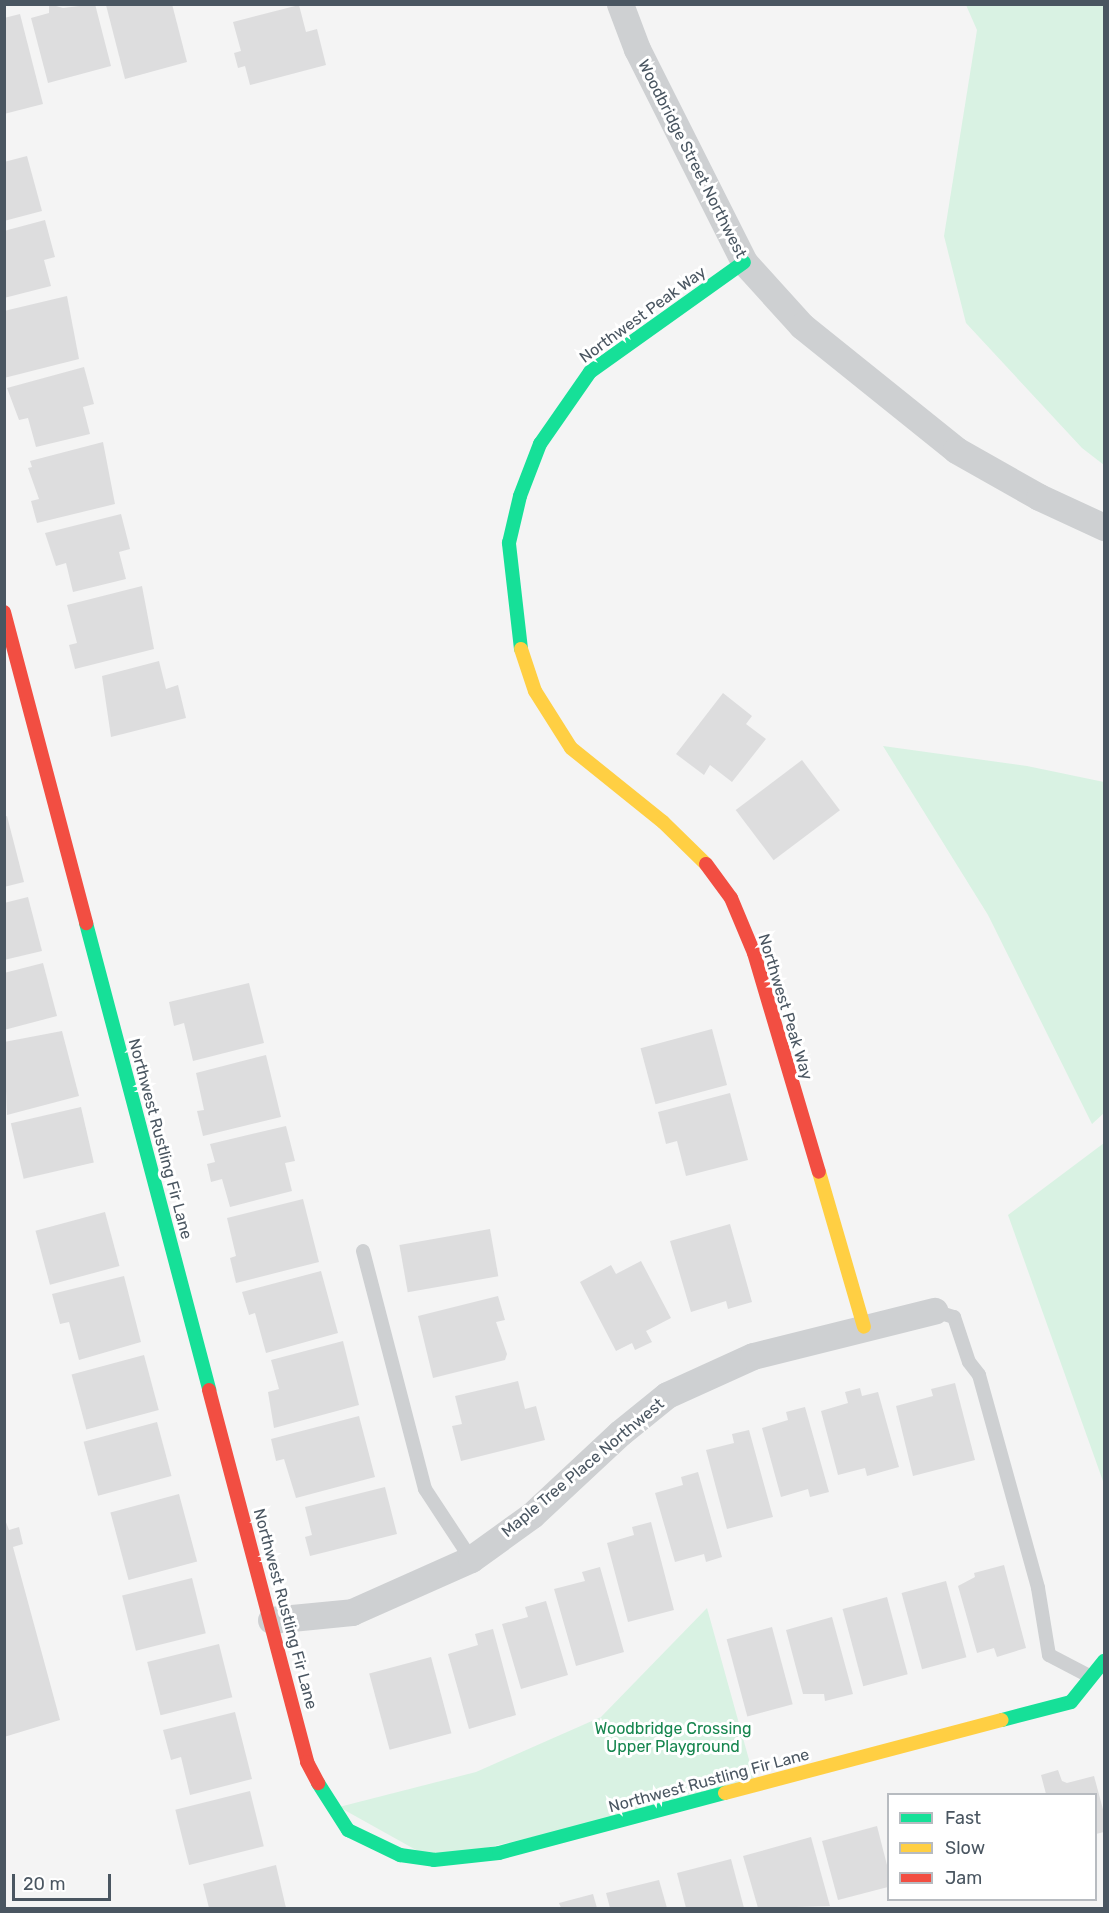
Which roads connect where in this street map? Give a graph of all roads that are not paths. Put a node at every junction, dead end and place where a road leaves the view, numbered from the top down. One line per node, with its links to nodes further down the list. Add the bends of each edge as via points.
1 (620, 4): 2 (street, Woodbridge Street Northwest, via 651,78)
2 (744, 262): 3 (street, Woodbridge Street Northwest, via 821,344 956,450); 7 (street, Northwest Peak Way, via 590,372 561,409 540,444 520,496 509,543 511,586 518,640 535,692 571,748 700,856 731,898 754,953)
3 (1104, 527)
4 (4, 612): 9 (street, Northwest Rustling Fir Lane)
5 (363, 1251): 8 (lane, via 425,1489)
6 (934, 1311): 7 (street, Maple Tree Place Northwest); 11 (lane, via 954,1317 969,1362 980,1375 1038,1588 1049,1655)
7 (864, 1327): 8 (street, Maple Tree Place Northwest, via 753,1356 668,1395 620,1433 532,1515)
8 (471, 1559): 9 (street, Maple Tree Place Northwest, via 352,1612)
9 (271, 1620): 11 (street, Northwest Rustling Fir Lane, via 307,1762 329,1805 348,1830 372,1844 400,1855 434,1860 500,1853 1071,1702)
10 (1104, 1661): 11 (street, Northwest Rustling Fir Lane)
11 (1091, 1677)

